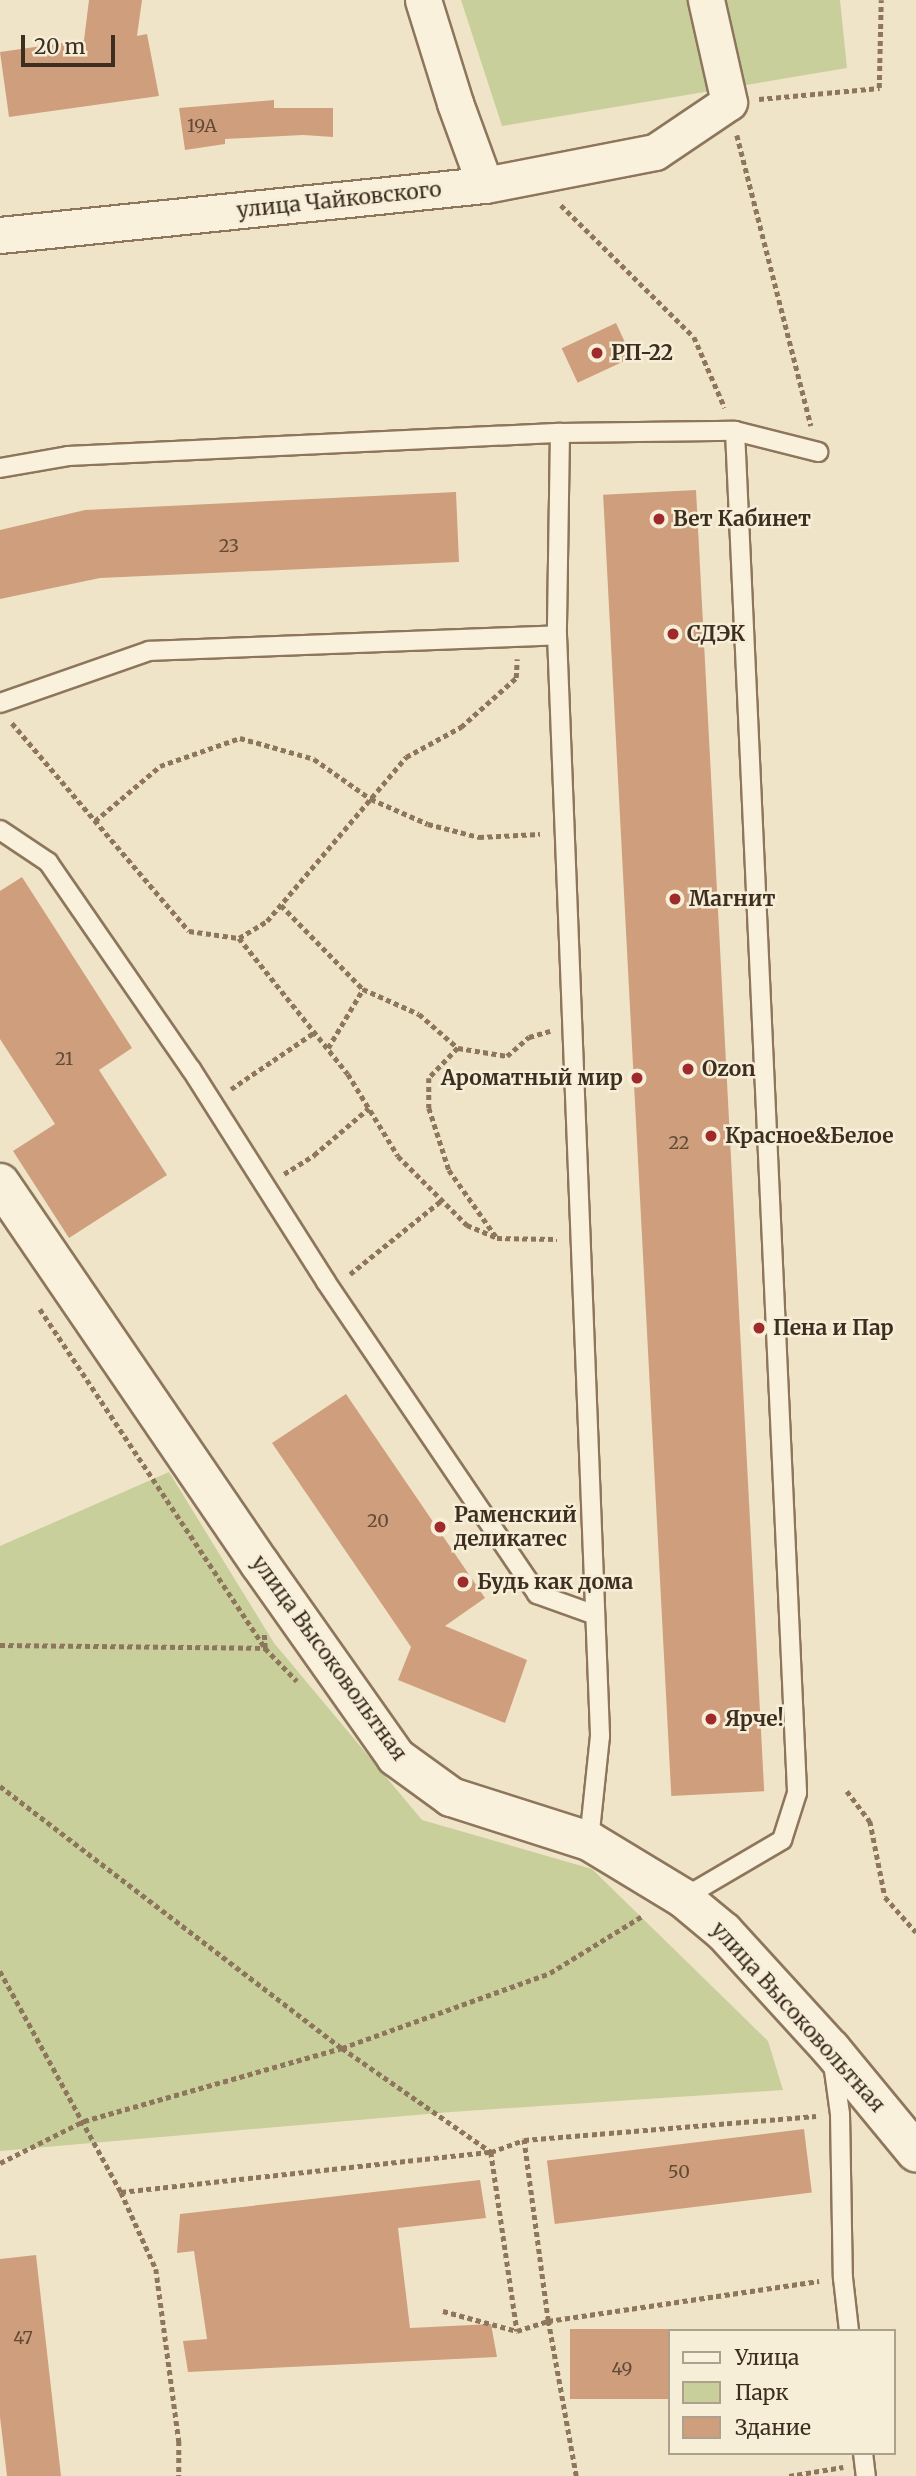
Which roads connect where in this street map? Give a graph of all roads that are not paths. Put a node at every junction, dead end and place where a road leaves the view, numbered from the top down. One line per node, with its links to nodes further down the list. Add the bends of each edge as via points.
1 (423, 0): 3 (street)
2 (706, 0): 3 (street, улица Чайковского, via 729,102 655,152)
3 (485, 185): 4 (street, улица Чайковского)
4 (0, 235)
5 (735, 431): 6 (lane); 7 (lane); 15 (lane, via 797,1793 782,1840)
6 (560, 433): 8 (lane, via 68,456); 9 (lane)
7 (818, 452)
8 (0, 468)
9 (557, 635): 10 (lane, via 149,651); 13 (lane)
10 (4, 710)
11 (0, 830): 13 (lane, via 48,862 537,1594)
12 (0, 1183): 14 (street, улица Высоковольтная, via 396,1757 451,1797)
13 (593, 1614): 14 (lane, via 600,1736)
14 (589, 1841): 15 (street, улица Высоковольтная)
15 (683, 1898): 16 (street, улица Высоковольтная, via 724,1932)
16 (831, 2049): 17 (street, улица Высоковольтная); 18 (lane, via 840,2114 843,2278)
17 (916, 2152)
18 (849, 2329)

